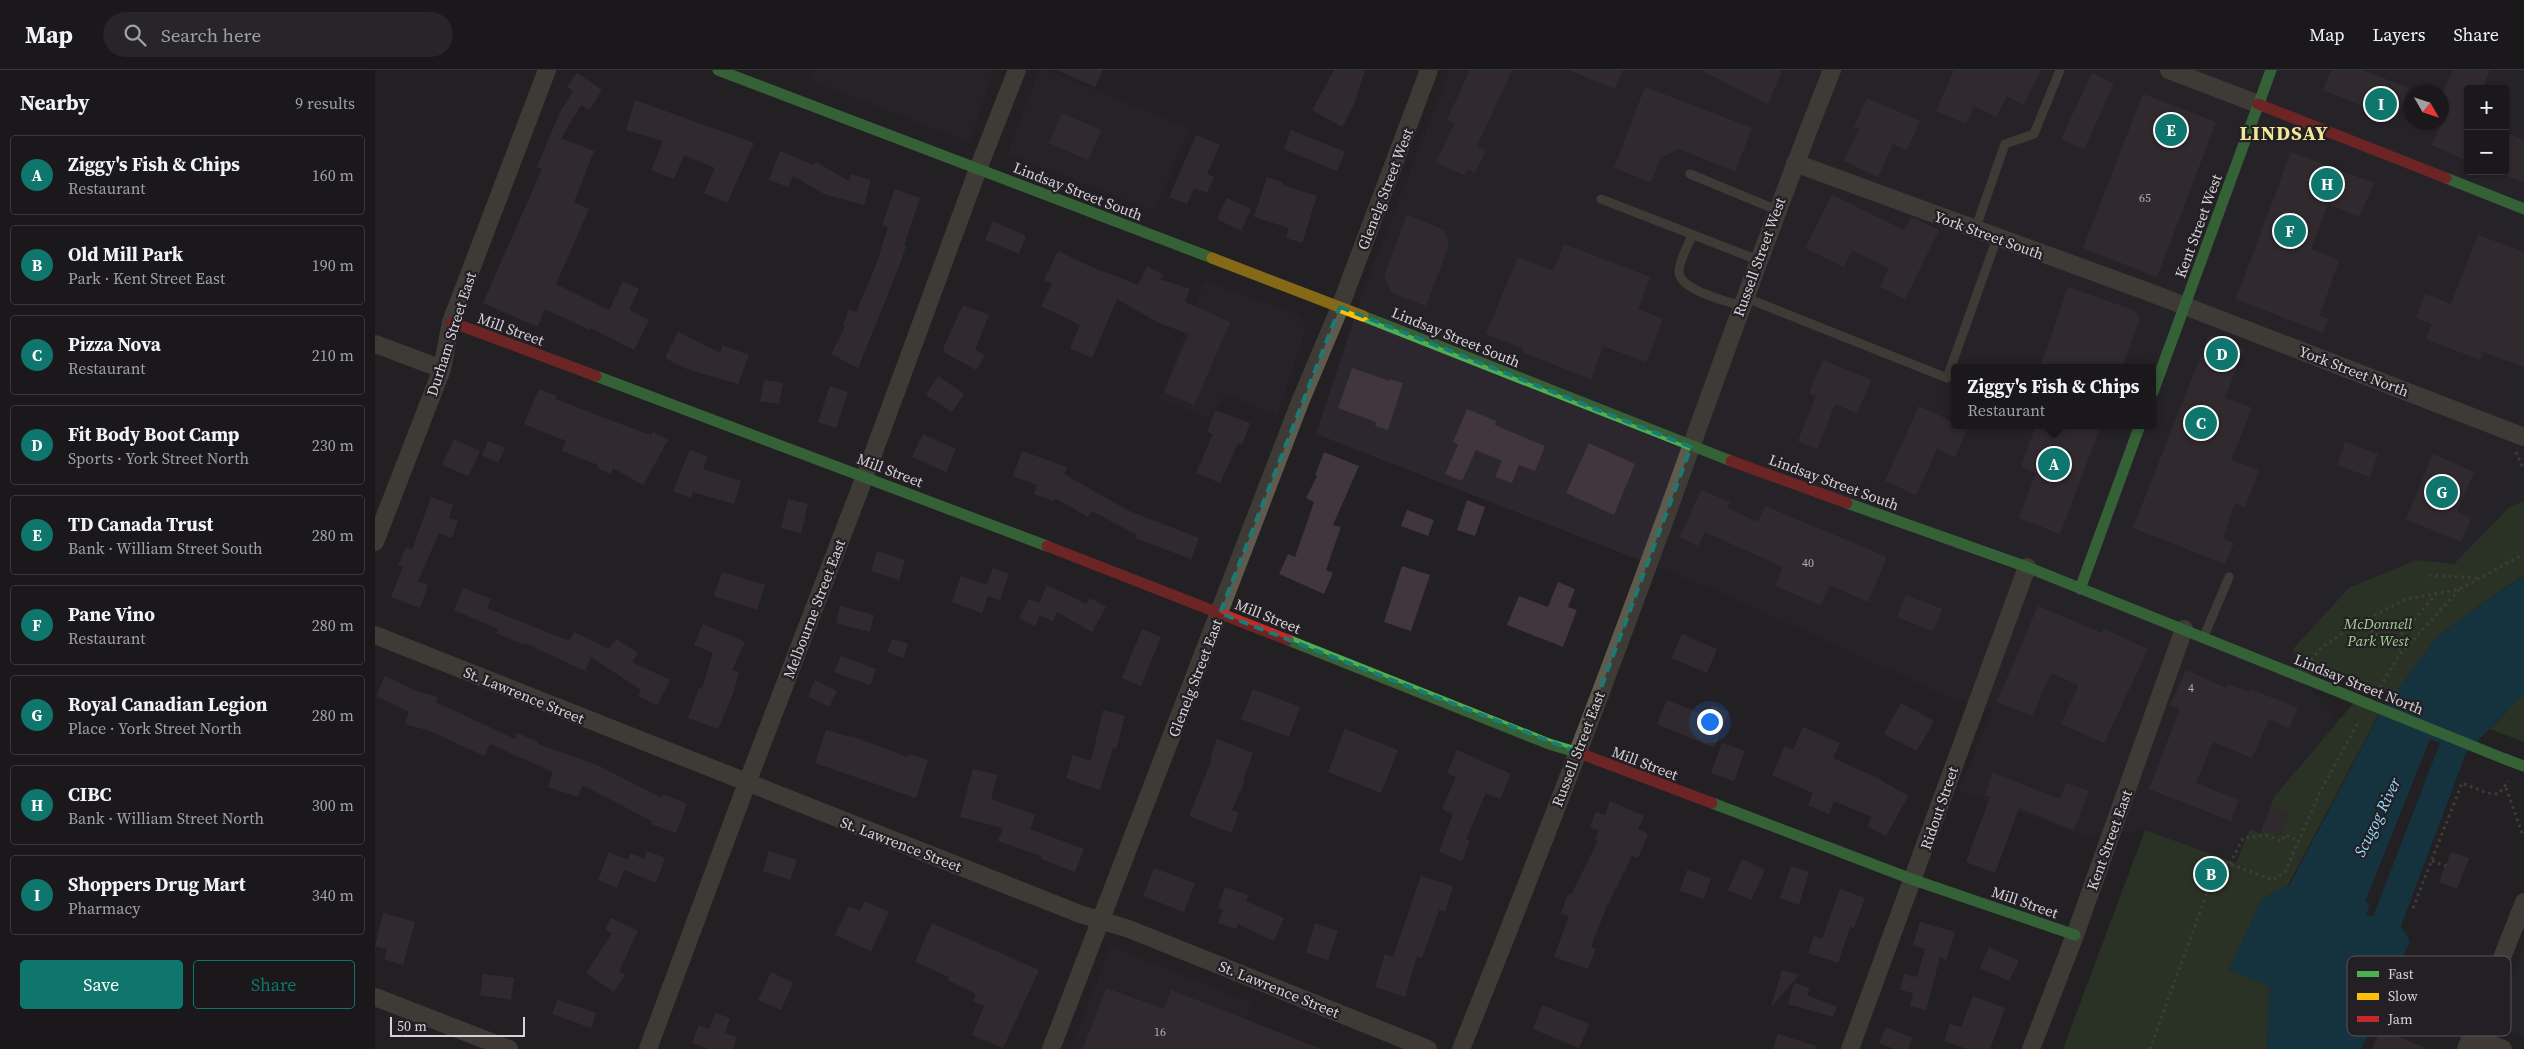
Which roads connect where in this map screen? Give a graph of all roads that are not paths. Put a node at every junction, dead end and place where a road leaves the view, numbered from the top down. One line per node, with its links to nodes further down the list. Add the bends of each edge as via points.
1 (547, 70): 23 (street, Durham Street East)
2 (718, 70): 11 (main road, Lindsay Street South)
3 (1017, 70): 11 (street, Melbourne Street East)
4 (1429, 70): 22 (street, Glenelg Street West)
5 (1831, 70): 10 (street, Russell Street West)
6 (2060, 70): 16 (lane, via 2034,134 2005,144)
7 (2169, 70): 9 (street)
8 (2271, 70): 9 (main road, Kent Street West)
9 (2258, 104): 14 (main road); 21 (main road, Kent Street West)
10 (1795, 163): 15 (street, Russell Street West); 16 (street, York Street South)
11 (978, 169): 22 (main road, Lindsay Street South); 32 (street, Melbourne Street East)
12 (1690, 174): 15 (lane)
13 (1601, 200): 17 (lane)
14 (2524, 209)
15 (1777, 210): 19 (street, Russell Street West)
16 (1975, 230): 18 (street, York Street South)
17 (1692, 235): 19 (lane); 20 (lane, via 1679,273 1682,282)
18 (1997, 238): 21 (street, York Street South); 25 (lane)
19 (1758, 260): 20 (street, Russell Street West)
20 (1742, 301): 26 (lane, via 1947,378); 31 (street, Russell Street West)
21 (2185, 305): 28 (main road, Kent Street West); 30 (street, York Street North)
22 (1340, 307): 31 (main road, Lindsay Street South); 37 (street, Glenelg Street East, via 1300,402)
23 (451, 322): 27 (street, Durham Street East); 32 (main road, Mill Street)
24 (375, 344): 27 (street)
25 (1952, 364)
26 (1951, 367)
27 (442, 369): 33 (street, Durham Street East)
28 (2156, 384)
29 (2140, 429): 36 (main road)
30 (2524, 437)
31 (1691, 447): 34 (main road, Lindsay Street South); 41 (street, Russell Street East)
32 (865, 476): 37 (main road, Mill Street); 43 (street, Melbourne Street East)
33 (375, 542)
34 (2027, 567): 36 (main road, Lindsay Street South); 44 (street, Ridout Street)
35 (2229, 577): 40 (lane)
36 (2080, 589): 38 (main road, Lindsay Street South)
37 (1220, 613): 41 (main road, Mill Street, via 1549,744); 46 (street, Glenelg Street East)
38 (2184, 629): 40 (main road, Lindsay Street North); 47 (street, Kent Street East)
39 (375, 635): 43 (street, St. Lawrence Street)
40 (2204, 636): 42 (main road, Lindsay Street North, bridge)
41 (1577, 752): 44 (main road, Mill Street); 55 (street, Russell Street East)
42 (2521, 765)
43 (747, 783): 46 (street, St. Lawrence Street); 52 (street, Melbourne Street East)
44 (1914, 880): 47 (main road, Mill Street); 56 (street, Ridout Street)
45 (2524, 902): 48 (street)
46 (1102, 921): 53 (street, Glenelg Street East); 54 (street, St. Lawrence Street)
47 (2075, 935): 57 (street, Kent Street East)
48 (2503, 956)
49 (375, 997): 51 (street)
50 (2468, 1043): 58 (street)
51 (509, 1049)
52 (648, 1049)
53 (1051, 1049)
54 (1428, 1049)
55 (1461, 1049)
56 (1850, 1049)
57 (2031, 1049)
58 (2503, 1049)

